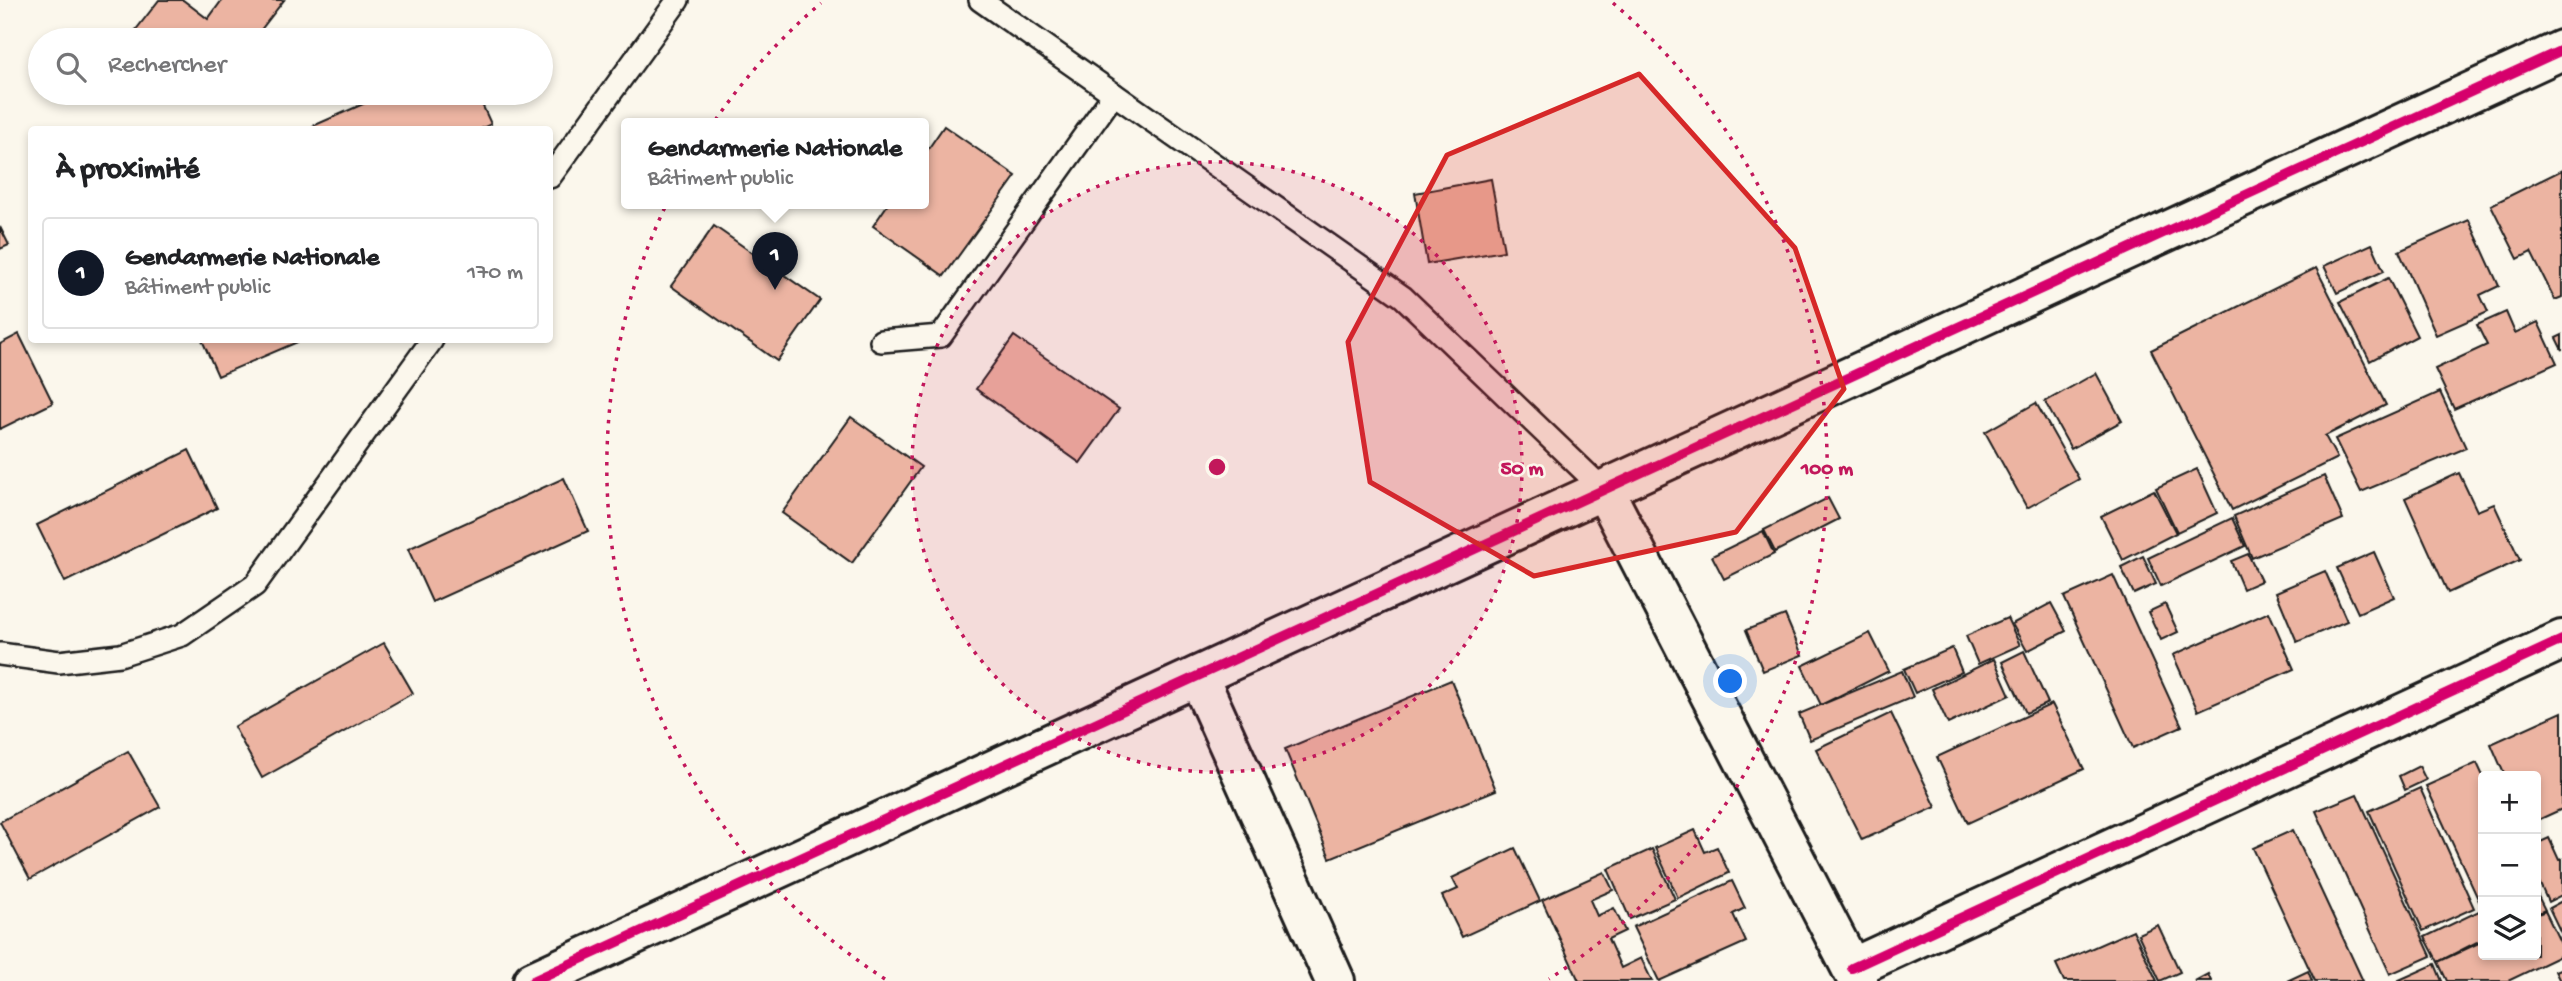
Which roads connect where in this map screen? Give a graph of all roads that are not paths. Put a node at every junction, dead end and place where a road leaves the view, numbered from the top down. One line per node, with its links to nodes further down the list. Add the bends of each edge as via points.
1 (678, 0): 5 (lane)
2 (980, 0): 4 (lane)
3 (2562, 50): 8 (street)
4 (1114, 94): 6 (lane, via 941,336); 8 (lane, via 1403,297)
5 (553, 173)
6 (881, 341)
7 (430, 343): 10 (lane, via 255,585 182,635 120,655 59,662)
8 (1604, 489): 11 (street); 12 (street)
9 (2562, 640): 12 (street)
10 (0, 654)
11 (1198, 676): 13 (street); 14 (street)
12 (1855, 974)
13 (533, 981)
14 (1335, 981)

